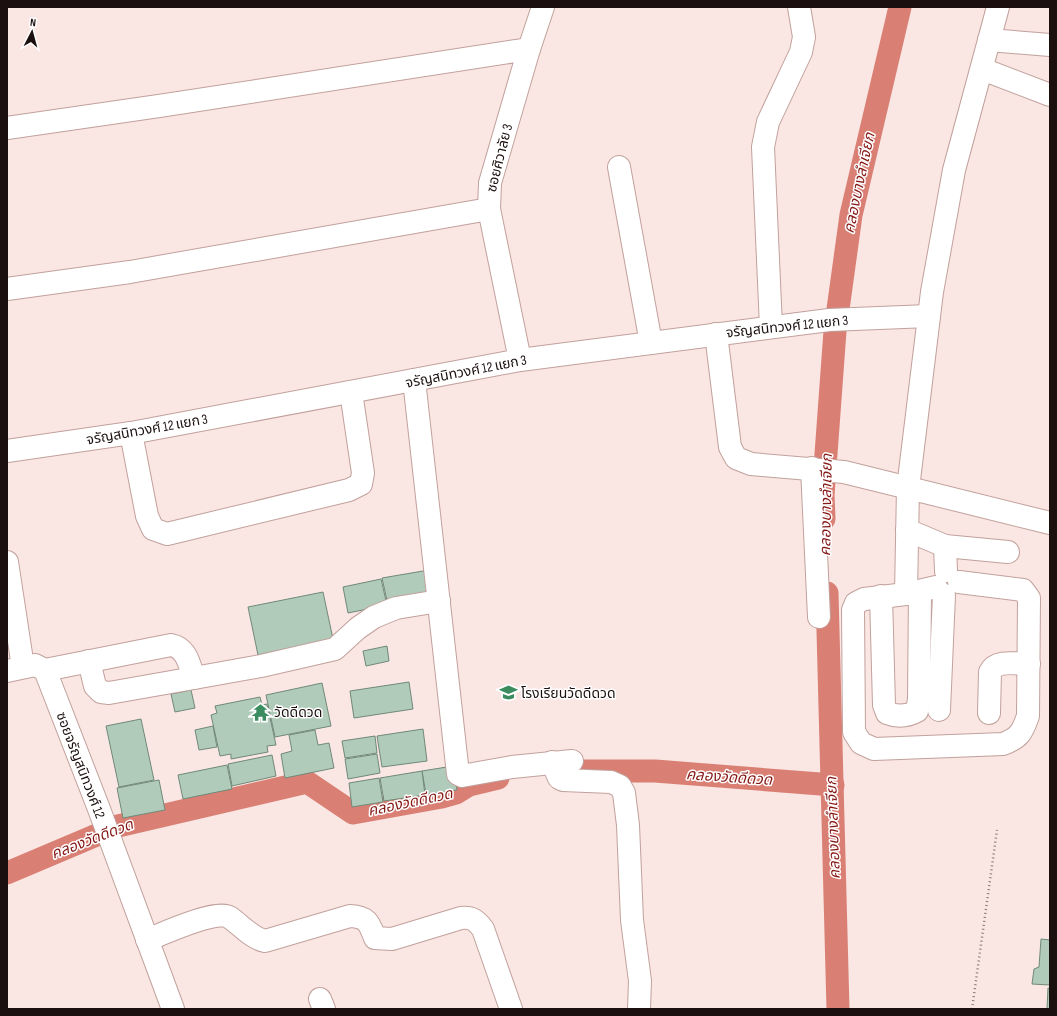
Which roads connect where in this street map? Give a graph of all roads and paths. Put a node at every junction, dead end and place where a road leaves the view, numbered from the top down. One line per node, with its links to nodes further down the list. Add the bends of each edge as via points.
1 (544, 7): 6 (street, ซอยศิวาลัย 3)
2 (799, 7): 14 (street, via 804,37 801,52 768,122 763,147)
3 (998, 7): 4 (street)
4 (989, 40): 5 (street); 7 (street)
5 (1050, 45)
6 (529, 49): 9 (street); 11 (street, ซอยศิวาลัย 3, via 490,183)
7 (982, 69): 8 (street); 13 (street, via 954,170)
8 (1050, 95)
9 (7, 128)
10 (619, 167): 16 (street)
11 (488, 209): 12 (street, via 130,272); 17 (street, ซอยศิวาลัย 3)
12 (7, 289)
13 (929, 316): 14 (street, จรัญสนิทวงศ์ 12 แยก 3, via 829,320); 23 (street)
14 (771, 327): 15 (street, จรัญสนิทวงศ์ 12 แยก 3)
15 (716, 334): 16 (street, จรัญสนิทวงศ์ 12 แยก 3); 22 (street, via 730,447 736,458 751,464)
16 (652, 342): 17 (street, จรัญสนิทวงศ์ 12 แยก 3)
17 (520, 360): 18 (street, จรัญสนิทวงศ์ 12 แยก 3)
18 (414, 380): 19 (street, จรัญสนิทวงศ์ 12 แยก 3); 31 (street)
19 (351, 392): 20 (street, จรัญสนิทวงศ์ 12 แยก 3); 20 (street, via 363,473 361,484 349,490 167,534 153,529 147,516)
20 (131, 433): 21 (street, จรัญสนิทวงศ์ 12 แยก 3)
21 (7, 451)
22 (815, 468): 23 (street, via 844,472); 32 (street)
23 (908, 488): 24 (street); 25 (street)
24 (1050, 523)
25 (907, 530): 26 (street); 29 (street)
26 (945, 546): 27 (street); 29 (street)
27 (1008, 552)
28 (7, 562): 35 (street)
29 (935, 587): 30 (street); 30 (street, via 917,711 910,715 887,713 884,705); 34 (street, via 1023,590 1029,598); 38 (street)
30 (881, 596): 34 (street, via 856,603 852,623 854,732 861,743 874,749 1003,744 1016,739 1024,728 1028,716)
31 (439, 601): 37 (street, via 396,608 374,617 335,649); 44 (street, via 458,775 559,767 566,780 611,782 620,786 624,793 632,920 640,981)
32 (819, 617)
33 (89, 661): 36 (street); 37 (street, via 171,645 178,646 184,652); 37 (street, via 95,686 101,692 109,693)
34 (1029, 664): 39 (street, via 993,666 990,672)
35 (15, 669): 36 (street, via 35,665)
36 (45, 670): 41 (street, ซอยจรัญสนิทวงศ์ 12)
37 (194, 678)
38 (939, 710)
39 (989, 713)
40 (997, 830): 45 (path)
41 (147, 940): 42 (street, ซอยจรัญสนิทวงศ์ 12); 43 (street, via 215,914 227,916 258,939 264,940 350,916 361,917 369,923 375,938 385,940 461,918 469,918 476,920 482,929)
42 (173, 1009)
43 (511, 1009)
44 (639, 1009)
45 (972, 1009)

